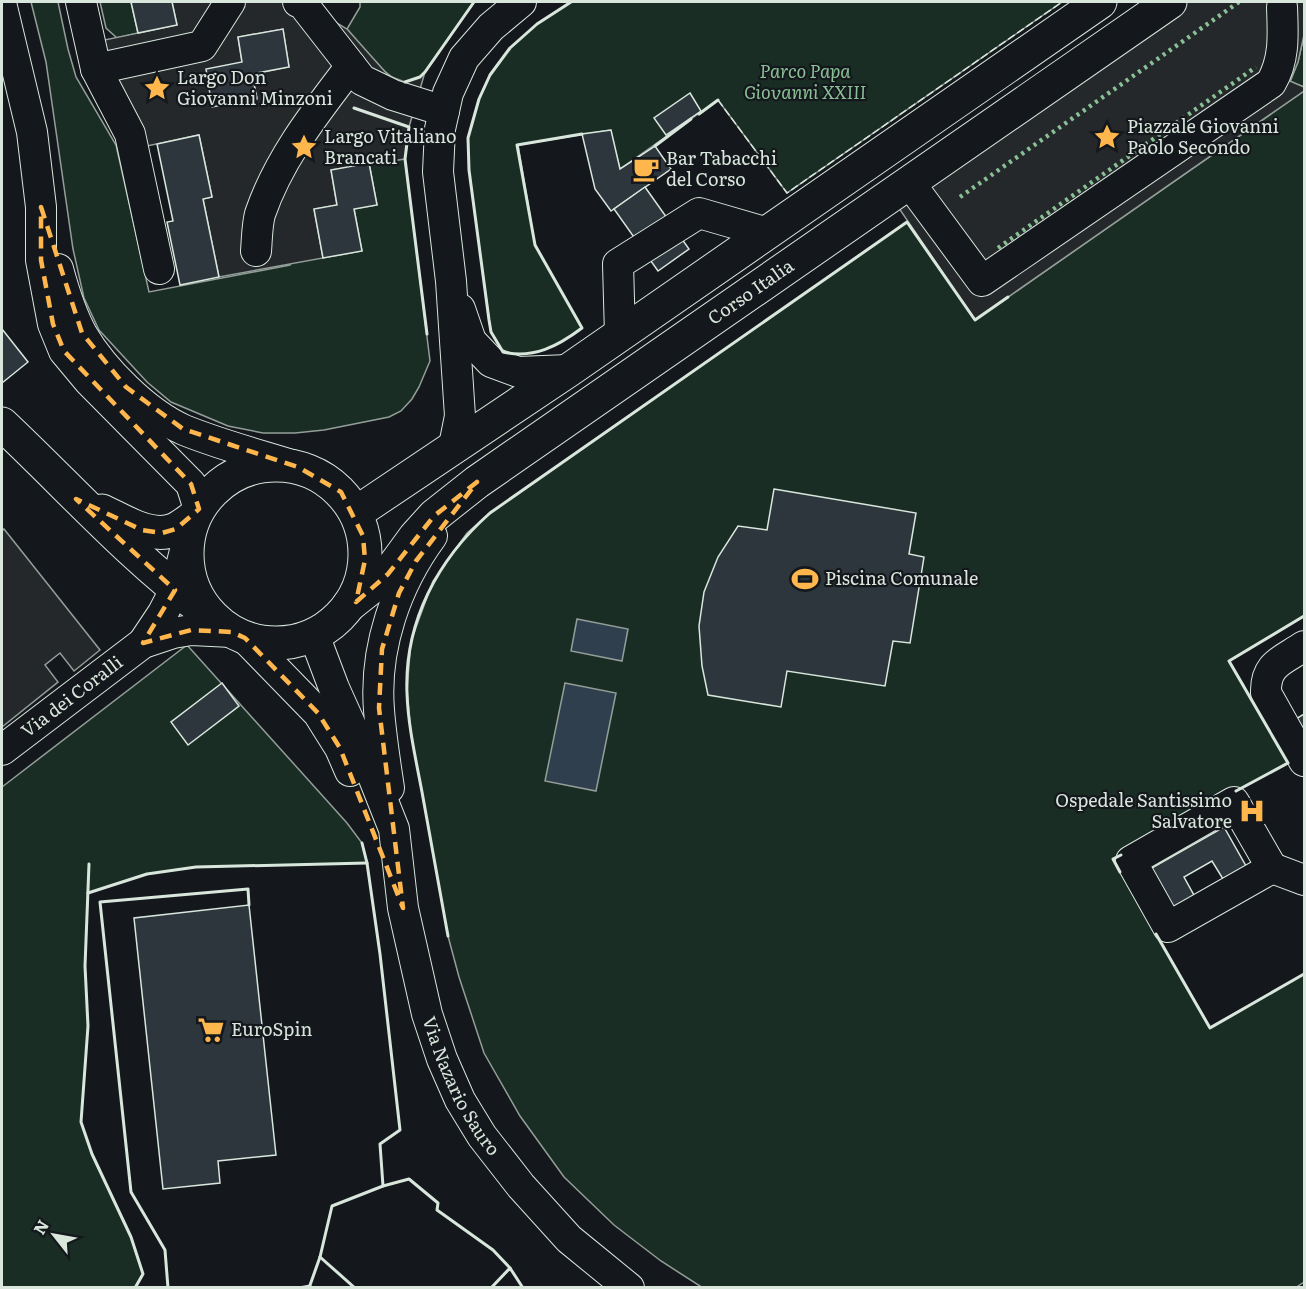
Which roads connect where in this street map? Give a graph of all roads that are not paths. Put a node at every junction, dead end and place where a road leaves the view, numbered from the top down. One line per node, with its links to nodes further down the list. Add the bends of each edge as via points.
1 (81, 2): 10 (street)
2 (230, 2): 10 (street, via 202,46)
3 (298, 2): 9 (street)
4 (521, 2): 11 (street, via 491,27 464,58)
5 (1100, 2): 14 (main road)
6 (1170, 2): 12 (main road, Corso Italia)
7 (1282, 7): 12 (street, via 1283,48 1279,69 1271,83 982,282)
8 (2, 8): 13 (street, via 32,132)
9 (351, 66): 11 (street, via 362,80 372,85); 15 (street, via 304,127 282,166 260,216)
10 (96, 69): 16 (street, via 129,134)
11 (444, 111): 17 (street, via 438,172)
12 (909, 182): 23 (main road, Corso Italia)
13 (41, 207): 22 (street, via 64,291 82,333 126,387 149,409 183,429); 26 (street, via 41,260 53,324 64,351 190,484)
14 (768, 232): 18 (main road); 18 (street, via 699,213 618,264)
15 (256, 251)
16 (159, 269)
17 (451, 281): 19 (street, via 471,341 491,362 518,372); 21 (street, via 460,416)
18 (620, 335): 19 (main road)
19 (570, 370): 21 (main road)
20 (2, 424): 24 (main road)
21 (454, 446): 25 (main road)
22 (297, 467): 25 (main road, via 321,477 341,492); 26 (main road, via 269,465 241,472 217,487)
23 (477, 482): 28 (main road, Corso Italia, via 434,516 388,574); 35 (street, via 424,547 389,619 379,676 379,708)
24 (76, 499): 26 (main road, via 142,530 162,533); 27 (main road)
25 (356, 513): 28 (main road, via 365,560 360,584)
26 (194, 522): 27 (street); 29 (main road, via 187,562 191,584 201,604)
27 (175, 590): 29 (main road); 31 (street)
28 (349, 605): 30 (main road)
29 (231, 630): 30 (main road, via 268,643 292,642); 31 (street, via 191,630); 38 (street, via 318,713 340,748)
30 (314, 635): 35 (street)
31 (143, 643): 33 (street, Via dei Coralli)
32 (1305, 646): 34 (street, via 1269,670 1265,680 1266,693)
33 (2, 750)
34 (1305, 761)
35 (394, 829): 38 (street)
36 (1272, 868): 36 (street, via 1234,802 1131,861 1168,927); 37 (street)
37 (1305, 880)
38 (403, 908): 39 (street, Via Nazario Sauro, via 427,1014 460,1100 482,1137 520,1186)
39 (569, 1239): 40 (street); 41 (street)
40 (599, 1287)
41 (629, 1287)

